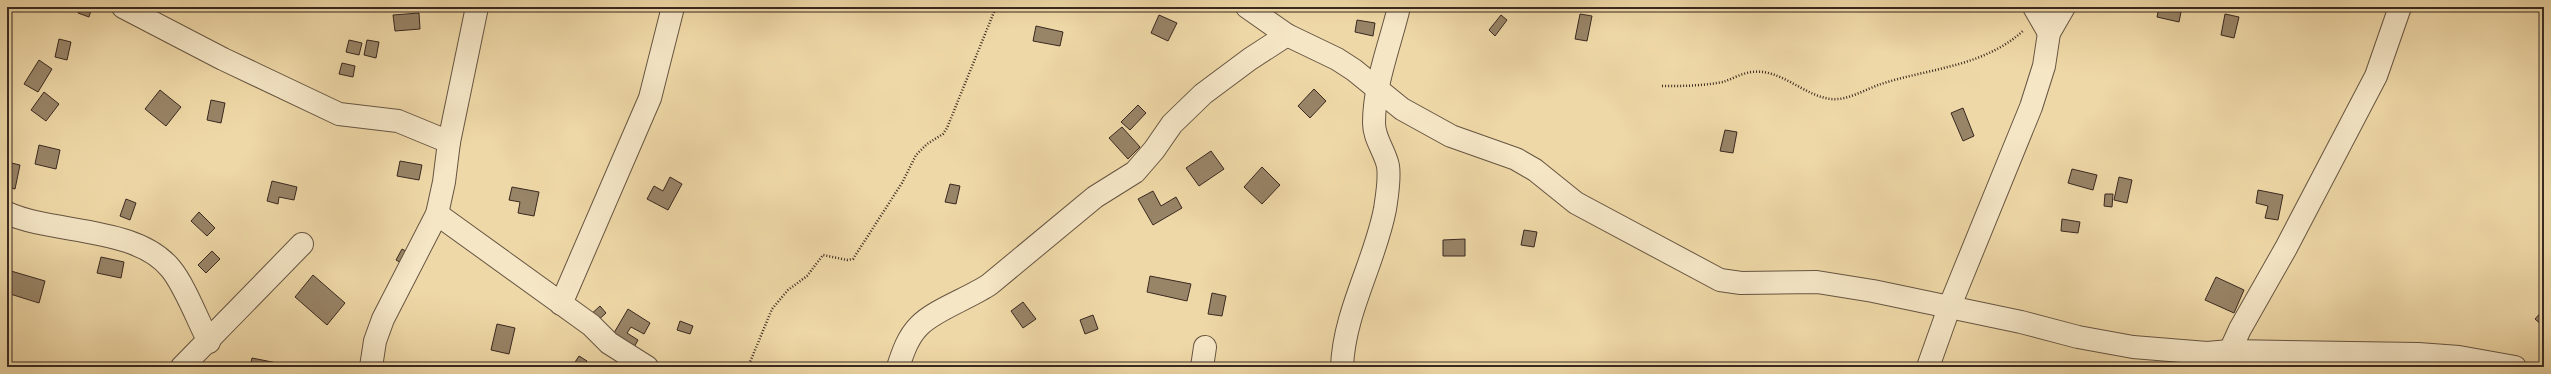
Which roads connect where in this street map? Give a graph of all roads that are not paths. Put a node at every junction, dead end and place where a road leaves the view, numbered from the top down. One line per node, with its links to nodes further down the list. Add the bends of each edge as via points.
1 (477, 7): 11 (street)
2 (673, 7): 15 (street, via 650,98)
3 (1247, 7): 9 (street)
4 (1399, 7): 10 (street)
5 (2064, 7): 8 (street)
6 (2400, 7): 18 (street, via 2376,76)
7 (125, 8): 11 (street, via 222,59 339,114 398,121)
8 (2041, 19): 16 (street, via 2044,66 2031,107)
9 (1287, 35): 10 (street, via 1337,59); 22 (street, via 1203,94 1172,124 1135,172 1096,197 990,284 972,296 929,316 918,326 906,344)
10 (1378, 88): 16 (street, via 1402,109 1451,136 1516,159 1535,170 1576,202 1720,280 1741,283 1817,282); 23 (street, via 1375,132 1388,167 1385,208 1380,232 1355,301)
11 (449, 142): 13 (street)
12 (7, 213): 17 (street, via 126,241 152,253 172,270)
13 (437, 214): 15 (street); 20 (street, via 383,319)
14 (302, 244): 17 (street)
15 (562, 304): 21 (street, via 591,325 609,343)
16 (1949, 308): 18 (street, via 2133,347 2207,353); 24 (street)
17 (209, 342): 19 (street)
18 (2230, 351): 25 (street, via 2418,354 2460,357)
19 (182, 367)
20 (372, 367)
21 (648, 367)
22 (898, 367)
23 (1342, 367)
24 (1928, 367)
25 (2515, 367)

